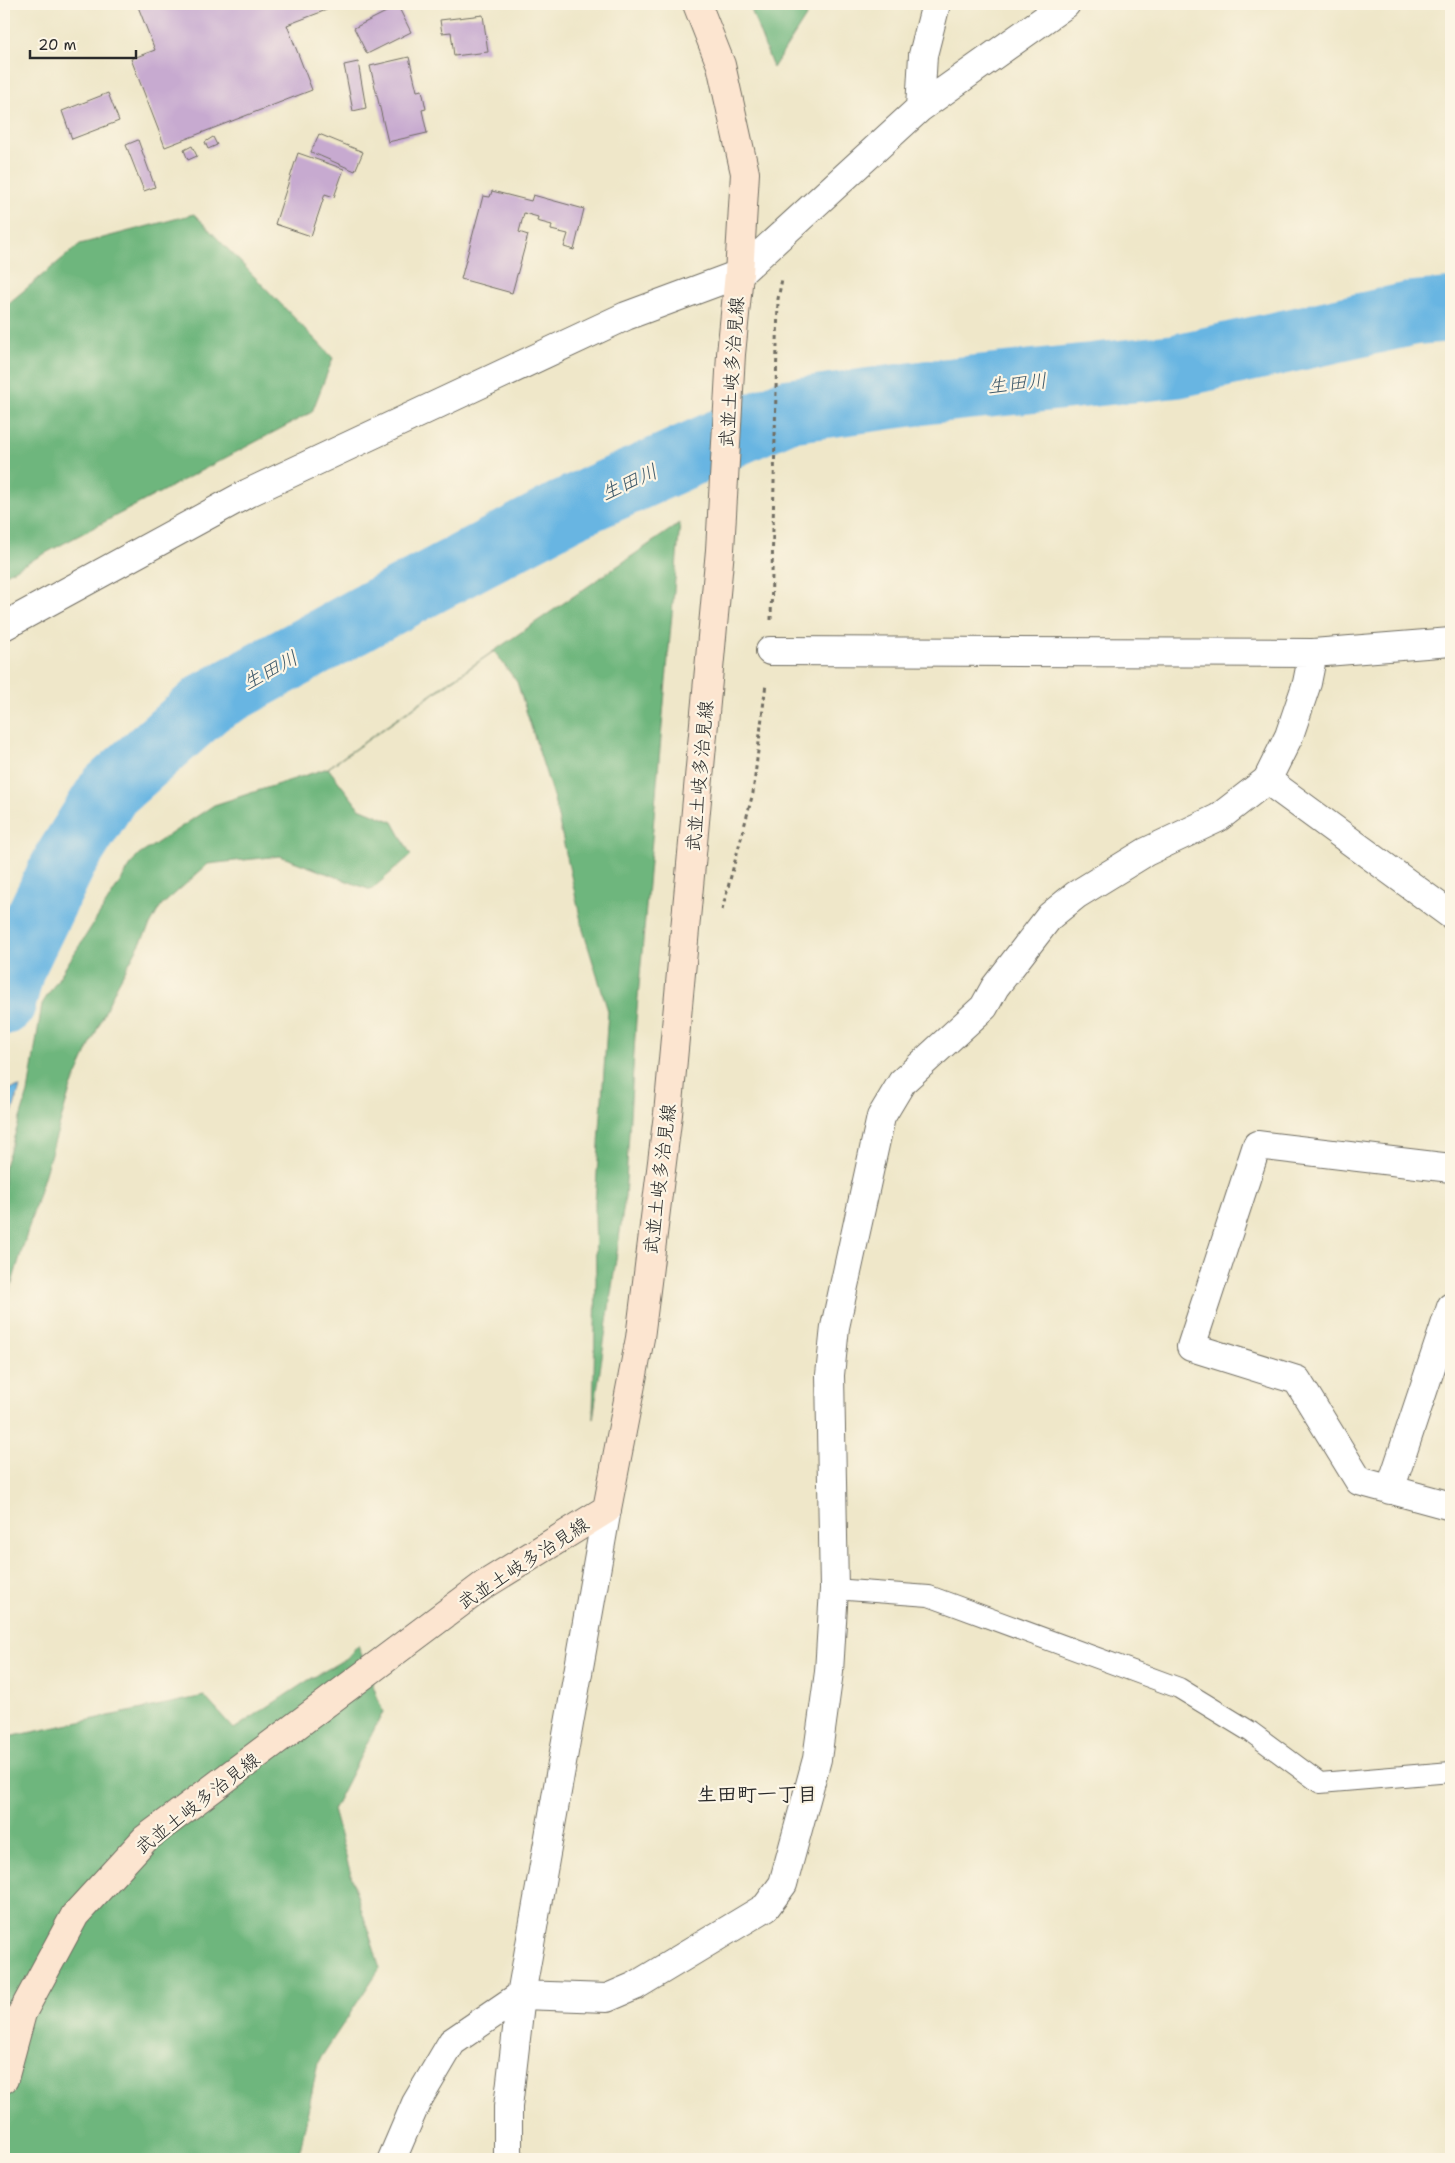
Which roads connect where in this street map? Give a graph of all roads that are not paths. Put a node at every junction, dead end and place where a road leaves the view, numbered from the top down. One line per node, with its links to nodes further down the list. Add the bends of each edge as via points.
1 (697, 4): 5 (main road, 武並土岐多治見線, via 721,65 744,174)
2 (936, 4): 4 (street, via 923,54)
3 (1066, 4): 4 (street)
4 (920, 108): 5 (street)
5 (739, 274): 6 (street, via 626,316 248,493); 16 (main road, 武並土岐多治見線, via 720,550 668,1114 640,1338)
6 (4, 626)
7 (1451, 642): 9 (street)
8 (770, 651): 9 (street)
9 (1313, 653): 10 (street, via 1307,683 1289,736)
10 (1266, 780): 11 (street); 17 (street, via 1218,818 1146,852 1076,895 1050,916 995,987 984,1007 902,1082 882,1117 835,1327 830,1375)
11 (1451, 915)
12 (1451, 1168): 14 (street, via 1257,1145 1191,1347 1297,1380 1359,1482)
13 (1451, 1307): 14 (street)
14 (1390, 1490): 15 (street)
15 (1451, 1506)
16 (607, 1509): 19 (street); 20 (main road, 武並土岐多治見線, via 484,1585 145,1839 75,1915 22,2013)
17 (834, 1589): 18 (lane, via 929,1596 1179,1688 1251,1732 1320,1783); 19 (street, via 829,1672 817,1759 783,1884 766,1907 635,1986 607,1998)
18 (1451, 1772)
19 (522, 1995): 21 (street, via 452,2042 416,2103); 22 (street, via 508,2107)
20 (4, 2079)
21 (392, 2159)
22 (508, 2159)

